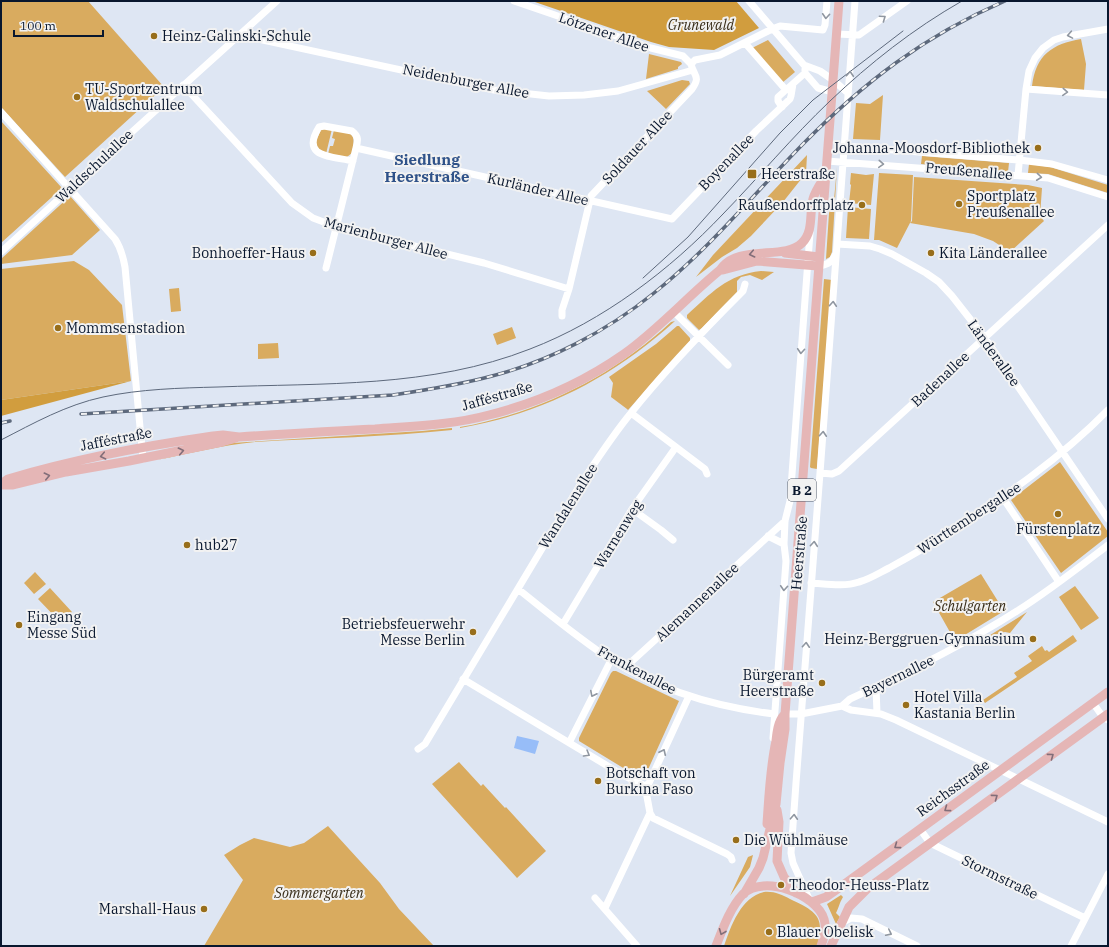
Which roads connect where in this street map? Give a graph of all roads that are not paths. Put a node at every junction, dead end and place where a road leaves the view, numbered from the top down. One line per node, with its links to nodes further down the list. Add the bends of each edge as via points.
1 (276, 1): 11 (street, Waldschulallee)
2 (514, 1): 14 (street, Lötzener Allee, via 651,48 684,56)
3 (749, 1): 8 (street)
4 (827, 1): 8 (street, one-way to 8, via 823,30 780,26)
5 (839, 1): 10 (main road, Heerstraße / B 2)
6 (855, 1): 12 (street, Heerstraße)
7 (907, 1): 12 (street, one-way to 7)
8 (772, 29): 13 (street); 15 (street)
9 (1108, 29): 19 (street, one-way to 19, via 1054,40 1035,58 1029,71)
10 (837, 34): 12 (street); 16 (main road, Heerstraße / B 2)
11 (239, 35): 14 (street, Neidenburger Allee, via 494,90 549,96 584,96 618,91); 18 (street, Waldschulallee)
12 (856, 35): 22 (street, Heerstraße, one-way to 12, via 851,56)
13 (745, 43): 14 (street, via 720,55 695,60); 20 (street)
14 (692, 67): 37 (street, Soldauer Allee, via 697,76 692,89 591,196)
15 (804, 69): 16 (street); 17 (street, Boyenallee); 21 (street, via 818,88)
16 (832, 76): 21 (main road, Heerstraße / B 2); 22 (street)
17 (793, 84): 20 (street, Boyenallee); 24 (street, Boyenallee, via 791,96)
18 (183, 85): 35 (street, Waldschulallee); 40 (street, Marienburger Allee, via 292,203 313,218)
19 (1026, 89): 23 (street, one-way to 23); 28 (street)
20 (786, 90): 24 (street, via 777,99)
21 (833, 92): 30 (main road, Heerstraße / B 2)
22 (848, 93): 26 (street, Heerstraße)
23 (1108, 95)
24 (782, 107): 38 (street, Boyenallee)
25 (1, 112): 35 (street)
26 (844, 146): 28 (street, Preußenallee); 31 (street, Heerstraße)
27 (356, 148): 29 (street); 29 (street, via 358,140 352,131 324,126 319,127 315,133 313,145 319,154); 37 (street, Kurländer Allee)
28 (1020, 160): 33 (street); 34 (street, Preußenallee, via 1052,164)
29 (353, 161): 40 (street)
30 (827, 161): 31 (street, Preußenallee); 32 (main road, Heerstraße / B 2)
31 (842, 162): 33 (street, Preußenallee, one-way to 33); 42 (street, Heerstraße)
32 (826, 175): 41 (main road, Heerstraße, via 813,197); 47 (main road, Heerstraße / B 2)
33 (1018, 175): 36 (street, Preußenallee, one-way to 36, via 1048,178)
34 (1108, 180)
35 (70, 189): 43 (street, Waldschulallee); 61 (street, via 115,239 123,256)
36 (1108, 197)
37 (590, 201): 38 (street, Kurländer Allee); 51 (street, Soldauer Allee)
38 (672, 219)
39 (1108, 225): 55 (street, Badenallee)
40 (337, 227): 48 (street); 51 (street, Marienburger Allee, via 484,263)
41 (810, 228): 44 (main road, Jafféstraße, via 798,246 791,250); 46 (street, Heerstraße)
42 (836, 244): 45 (street, Heerstraße); 55 (street, Länderallee, via 880,249 926,273 952,296)
43 (1, 252)
44 (775, 252): 46 (main road, Jafféstraße); 49 (main road, Jafféstraße, one-way to 49, via 746,255 724,264)
45 (836, 254): 47 (street, via 828,264); 64 (street, Heerstraße, one-way to 45)
46 (808, 260): 47 (main road, Jafféstraße); 49 (main road, Jafféstraße, via 757,261); 70 (street, Heerstraße, one-way to 70, via 790,501)
47 (819, 261): 89 (main road, Heerstraße / B 2)
48 (326, 268)
49 (720, 270): 52 (main road, Jafféstraße)
50 (745, 284): 54 (street, Wandalenallee, via 743,291)
51 (569, 288): 53 (street, Soldauer Allee)
52 (674, 312): 54 (street); 59 (main road, Jafféstraße, via 633,347 586,377 547,396 501,412 439,424)
53 (562, 316)
54 (698, 336): 56 (street); 58 (street, Wandalenallee)
55 (985, 338): 62 (street, Länderallee); 64 (street, Badenallee, via 839,471 832,474)
56 (728, 365)
57 (1108, 410): 62 (street, Württembergallee)
58 (631, 412): 60 (street); 77 (street, Wandalenallee, via 580,486)
59 (239, 437): 61 (main road, Jafféstraße, via 213,436); 63 (main road, Jafféstraße, one-way to 59)
60 (676, 447): 65 (street, via 705,469); 68 (street, Warnenweg)
61 (141, 448): 63 (street); 66 (main road, Jafféstraße, one-way to 66, via 50,467 8,479)
62 (1063, 452): 67 (street, Württembergallee); 69 (street, Länderallee)
63 (142, 459): 66 (main road, Jafféstraße, one-way to 63, via 13,485 66,472)
64 (820, 473): 76 (street, Heerstraße, one-way to 64)
65 (707, 474)
66 (1, 484)
67 (1002, 498): 75 (street); 76 (street, Württembergallee, via 930,545 872,577 844,585)
68 (632, 509): 72 (street); 78 (street, Warnenweg)
69 (1108, 519)
70 (785, 521): 71 (street, Alemannenallee); 73 (street, Heerstraße)
71 (768, 536): 73 (street); 80 (street, Alemannenallee)
72 (673, 540)
73 (784, 544): 88 (street, Heerstraße, one-way to 88, via 786,561)
74 (1108, 545): 75 (street, Bayernallee)
75 (1059, 582): 82 (street, Bayernallee, via 980,634)
76 (811, 583): 90 (street, Heerstraße, one-way to 76)
77 (518, 589): 78 (street, Frankenallee); 81 (street, Wandalenallee)
78 (563, 624): 79 (street, Frankenallee)
79 (611, 660): 80 (street, Frankenallee); 92 (street, one-way to 92)
80 (627, 668): 84 (street, Frankenallee, via 655,683)
81 (463, 680): 92 (street); 93 (street, Wandalenallee, via 425,744)
82 (876, 688): 86 (street, Bayernallee, via 850,699); 87 (street)
83 (1108, 692): 85 (main road, Reichsstraße)
84 (689, 696): 88 (street, Frankenallee, via 725,706); 97 (street, one-way to 84)
85 (1093, 703): 91 (street); 95 (main road, Reichsstraße)
86 (842, 706): 87 (street, via 851,710); 90 (street, Bayernallee)
87 (876, 713): 95 (street, via 934,737)
88 (774, 714): 94 (street, Heerstraße)
89 (785, 714): 90 (street); 94 (main road, Heerstraße / B 2, via 778,728); 98 (main road, Heerstraße / B 2)
90 (801, 714): 110 (street, Heerstraße, one-way to 90, via 800,881 792,856)
91 (1106, 717): 96 (main road, Reichsstraße, one-way to 91)
92 (569, 743): 97 (street, one-way to 97)
93 (418, 749)
94 (772, 760): 102 (main road, Heerstraße / B 2)
95 (1001, 770): 96 (street); 101 (main road, Reichsstraße, one-way to 101)
96 (1019, 779): 100 (street); 103 (main road, Reichsstraße, one-way to 96)
97 (646, 786): 99 (street)
98 (776, 804): 102 (main road, Heerstraße / B 2); 107 (main road, Heerstraße / B 2, via 779,822 777,860 784,877)
99 (650, 813): 104 (street, via 653,818 727,854); 111 (street)
100 (1108, 822)
101 (920, 829): 103 (street, Stormstraße); 106 (main road, Reichsstraße, one-way to 106)
102 (766, 843): 108 (main road, Heerstraße / B 2, via 759,868)
103 (930, 843): 106 (main road, Reichsstraße, via 867,889); 112 (street, Stormstraße)
104 (732, 860)
105 (1108, 874): 112 (street)
106 (851, 891): 110 (main road, Reichsstraße); 113 (main road, Reichsstraße, via 849,907)
107 (796, 893): 108 (main road, via 769,885 756,887); 110 (main road, B 2)
108 (744, 894): 115 (main road, B 2, one-way to 115, via 728,918)
109 (595, 898): 111 (street)
110 (811, 901): 116 (main road, B 2, via 821,913 825,924)
111 (605, 908): 114 (street)
112 (1085, 918): 119 (street)
113 (841, 923): 117 (main road); 118 (street, one-way to 118, via 851,918 862,919)
114 (637, 946)
115 (716, 946)
116 (821, 946)
117 (831, 946)
118 (917, 946)
119 (1071, 946)

